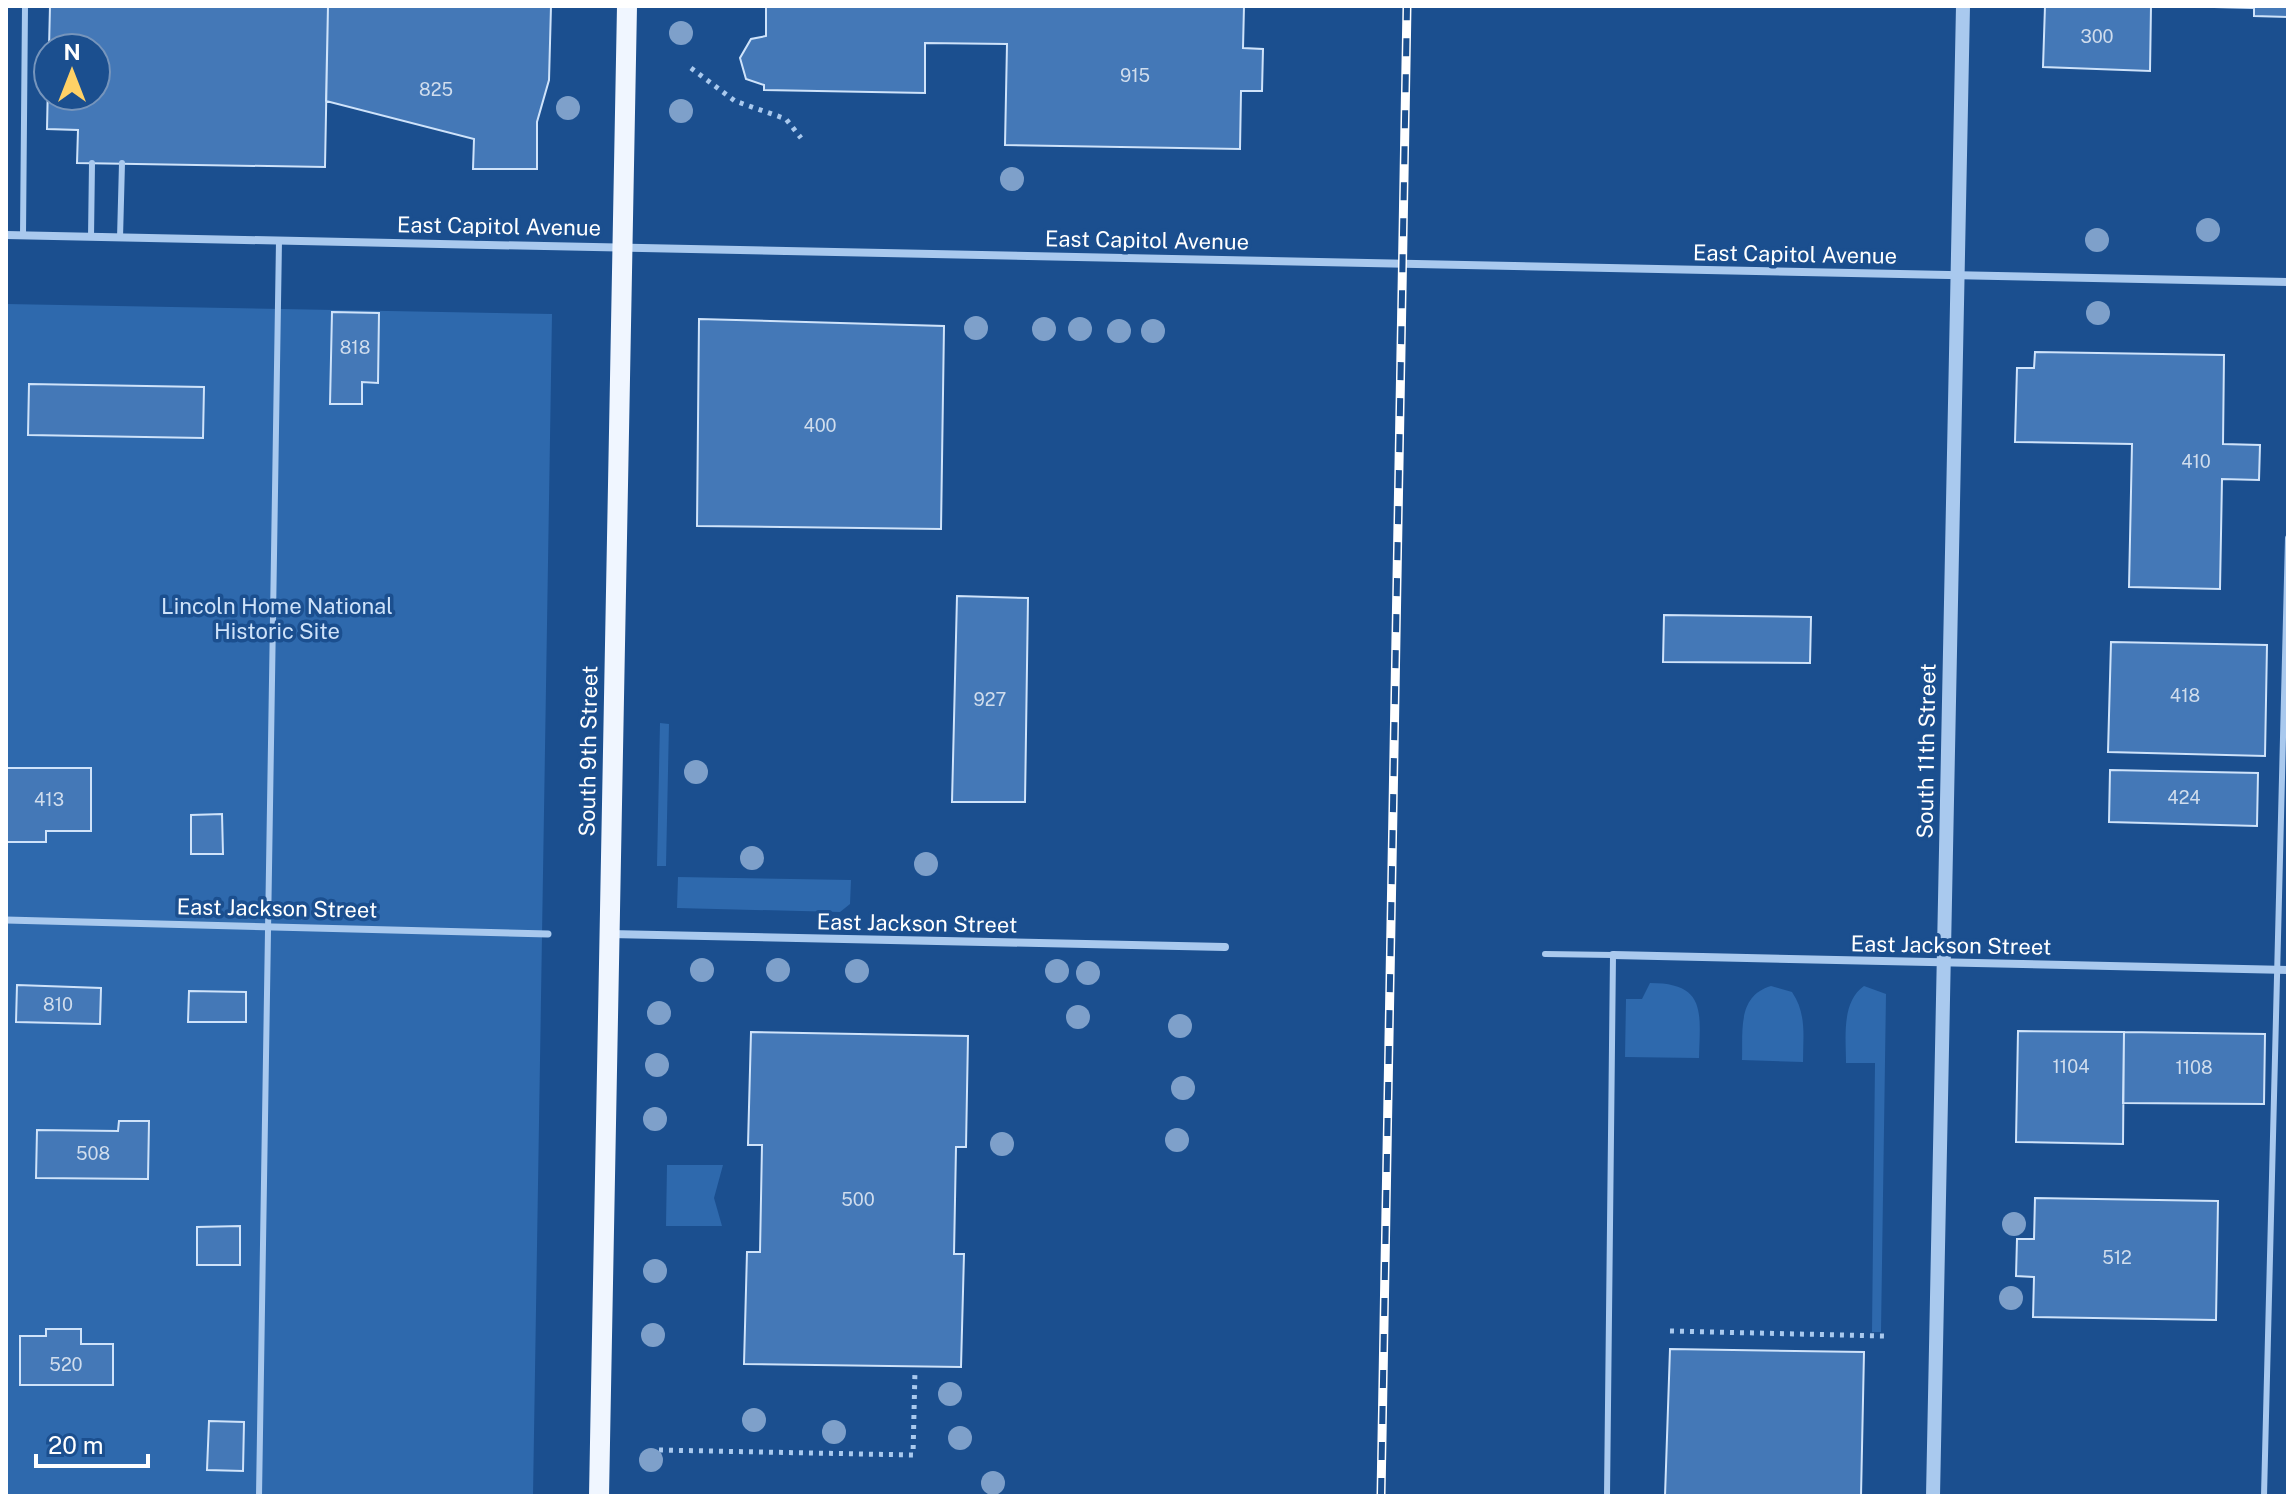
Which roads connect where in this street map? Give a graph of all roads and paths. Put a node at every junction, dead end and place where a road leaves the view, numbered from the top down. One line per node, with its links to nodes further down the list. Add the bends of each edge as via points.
1 (25, 6): 9 (lane)
2 (627, 6): 13 (main road, South 9th Street)
3 (1963, 6): 14 (street, South 11th Street)
4 (691, 68): 5 (path, via 735,101 786,119)
5 (801, 138)
6 (92, 163): 10 (lane)
7 (122, 163): 11 (lane)
8 (6, 235): 9 (street, East Capitol Avenue)
9 (23, 235): 10 (street, East Capitol Avenue)
10 (91, 237): 11 (street, East Capitol Avenue)
11 (120, 238): 12 (street, East Capitol Avenue)
12 (279, 241): 13 (street, East Capitol Avenue); 18 (lane)
13 (622, 246): 14 (street, East Capitol Avenue); 20 (main road, South 9th Street)
14 (1956, 274): 15 (street, East Capitol Avenue); 24 (street, South 11th Street)
15 (2288, 282)
16 (2288, 538): 25 (lane)
17 (6, 920): 18 (street, East Jackson Street)
18 (269, 925): 19 (street, East Jackson Street); 31 (lane)
19 (548, 934)
20 (609, 934): 21 (street, East Jackson Street); 32 (main road, South 9th Street)
21 (1225, 947)
22 (1545, 954): 23 (lane)
23 (1613, 955): 24 (street, East Jackson Street); 33 (lane)
24 (1945, 962): 25 (street, East Jackson Street); 34 (street, South 11th Street)
25 (2275, 970): 26 (street, East Jackson Street); 35 (lane)
26 (2288, 970)
27 (1670, 1331): 28 (path)
28 (1884, 1336)
29 (915, 1370): 30 (path, via 913,1455)
30 (659, 1450)
31 (259, 1496)
32 (599, 1496)
33 (1607, 1496)
34 (1933, 1496)
35 (2264, 1496)

